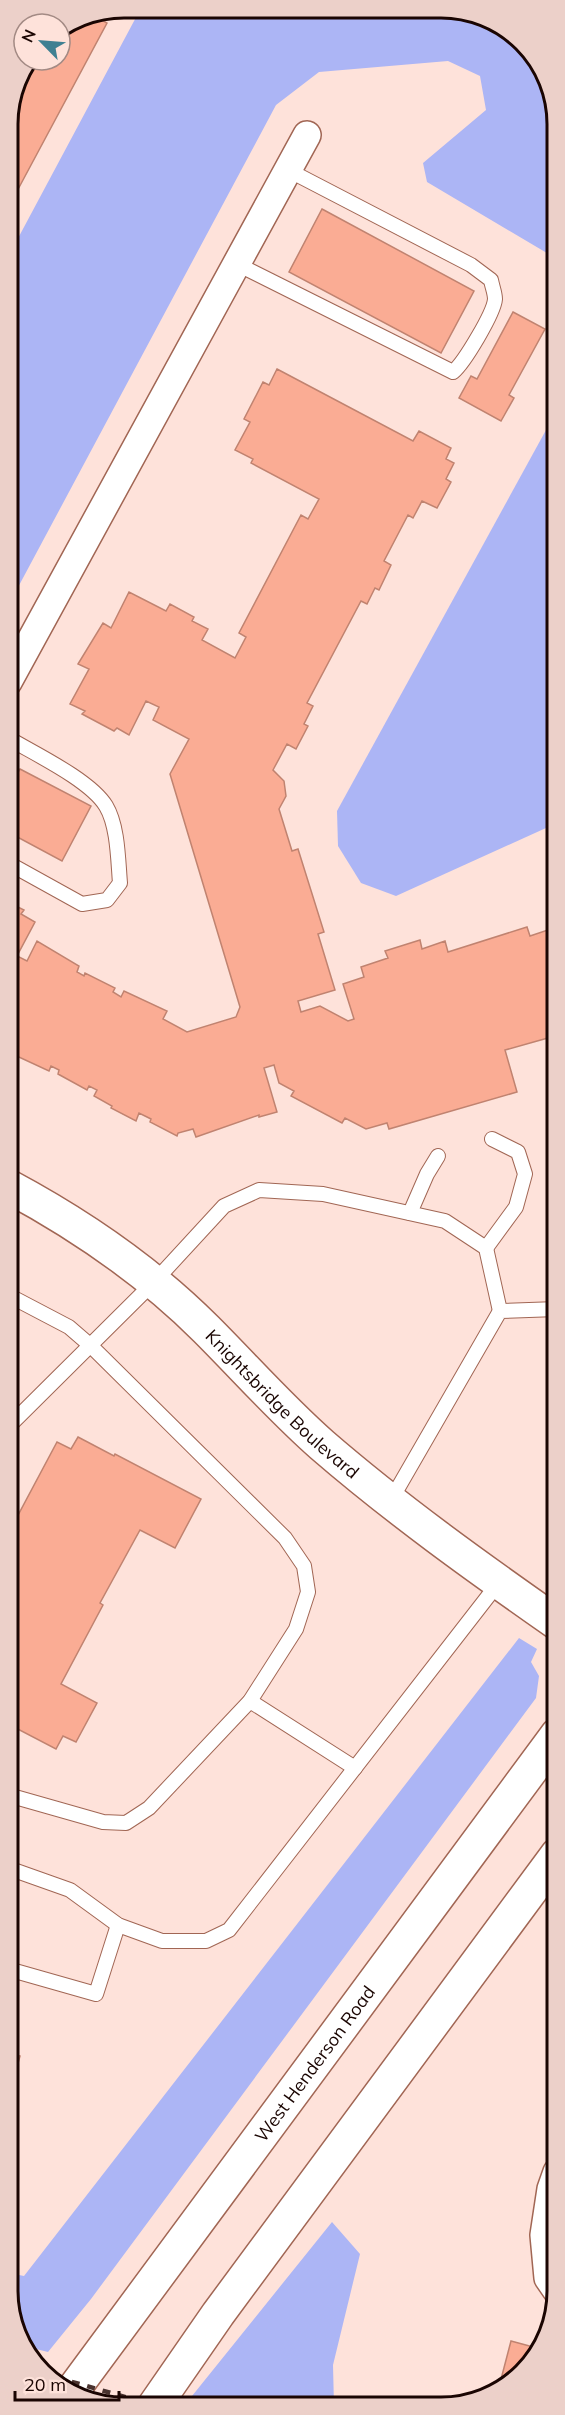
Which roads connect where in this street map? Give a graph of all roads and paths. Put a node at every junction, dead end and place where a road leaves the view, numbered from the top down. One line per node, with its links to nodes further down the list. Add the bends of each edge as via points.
1 (307, 135): 2 (street)
2 (288, 170): 3 (street); 3 (lane, via 471,265 491,280 495,300 482,330 453,372)
3 (237, 264): 4 (street)
4 (18, 664)
5 (18, 744): 6 (lane, via 91,788 107,807 117,841 120,883 107,900 82,904)
6 (18, 869)
7 (492, 1139): 11 (lane, via 518,1152 525,1173 516,1207)
8 (438, 1156): 10 (lane)
9 (18, 1192): 12 (main road, Knightsbridge Boulevard, via 77,1227)
10 (410, 1213): 11 (lane, via 445,1221); 12 (lane, via 323,1194 259,1190 224,1206)
11 (486, 1248): 15 (lane)
12 (154, 1282): 16 (lane); 18 (main road, Knightsbridge Boulevard, via 322,1445)
13 (18, 1300): 16 (lane, via 69,1327)
14 (547, 1309): 15 (lane)
15 (501, 1311): 18 (lane)
16 (91, 1346): 17 (lane); 21 (lane, via 285,1538 304,1566 308,1592 296,1629)
17 (18, 1417)
18 (391, 1500): 19 (main road, Knightsbridge Boulevard)
19 (500, 1581): 20 (main road, Knightsbridge Boulevard); 23 (lane)
20 (547, 1616)
21 (250, 1701): 23 (lane); 24 (lane, via 149,1808 126,1823 103,1822)
22 (547, 1749): 31 (main road, West Henderson Road)
23 (355, 1768): 27 (lane, via 229,1930 207,1941 162,1941)
24 (18, 1798)
25 (547, 1869): 32 (main road)
26 (18, 1872): 27 (lane, via 70,1890)
27 (118, 1925): 28 (lane, via 96,1994)
28 (18, 1972)
29 (547, 2215): 30 (street)
30 (547, 2267)
31 (76, 2386)
32 (161, 2397)

